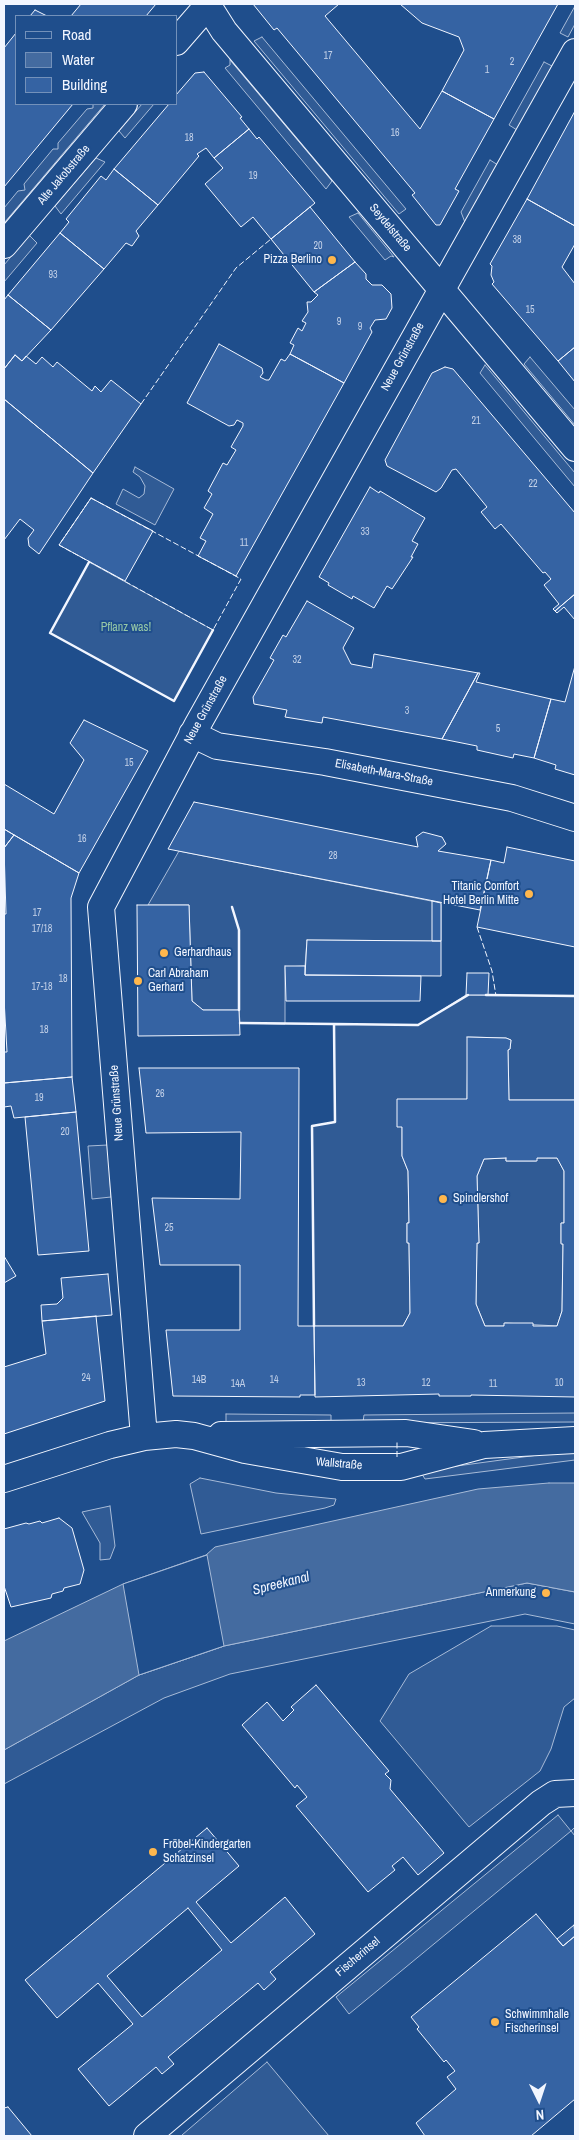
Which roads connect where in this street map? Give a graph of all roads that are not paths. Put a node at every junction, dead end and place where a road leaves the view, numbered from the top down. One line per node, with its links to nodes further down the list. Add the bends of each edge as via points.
1 (208, 4): 2 (street); 6 (street, Seydelstraße, via 224,30)
2 (178, 40)
3 (575, 52): 6 (street, Neue Grünstraße)
4 (123, 105): 5 (street, Alte Jakobstraße)
5 (4, 245)
6 (442, 290): 7 (street, Seydelstraße); 8 (street, Neue Grünstraße)
7 (575, 448)
8 (192, 734): 9 (street, Elisabeth-Mara-Straße, via 217,746 325,762 503,796); 11 (street, Neue Grünstraße, via 101,907)
9 (575, 818)
10 (194, 1436): 11 (street, Wallstraße); 13 (street, Wallstraße, via 406,1433); 13 (street, Wallstraße, via 245,1450 342,1467 401,1467)
11 (144, 1437): 14 (street, Wallstraße)
12 (575, 1440): 13 (street, Wallstraße)
13 (484, 1445)
14 (4, 1479)
15 (575, 1793): 16 (street, Fischerinsel, via 555,1794 541,1803)
16 (147, 2136)

